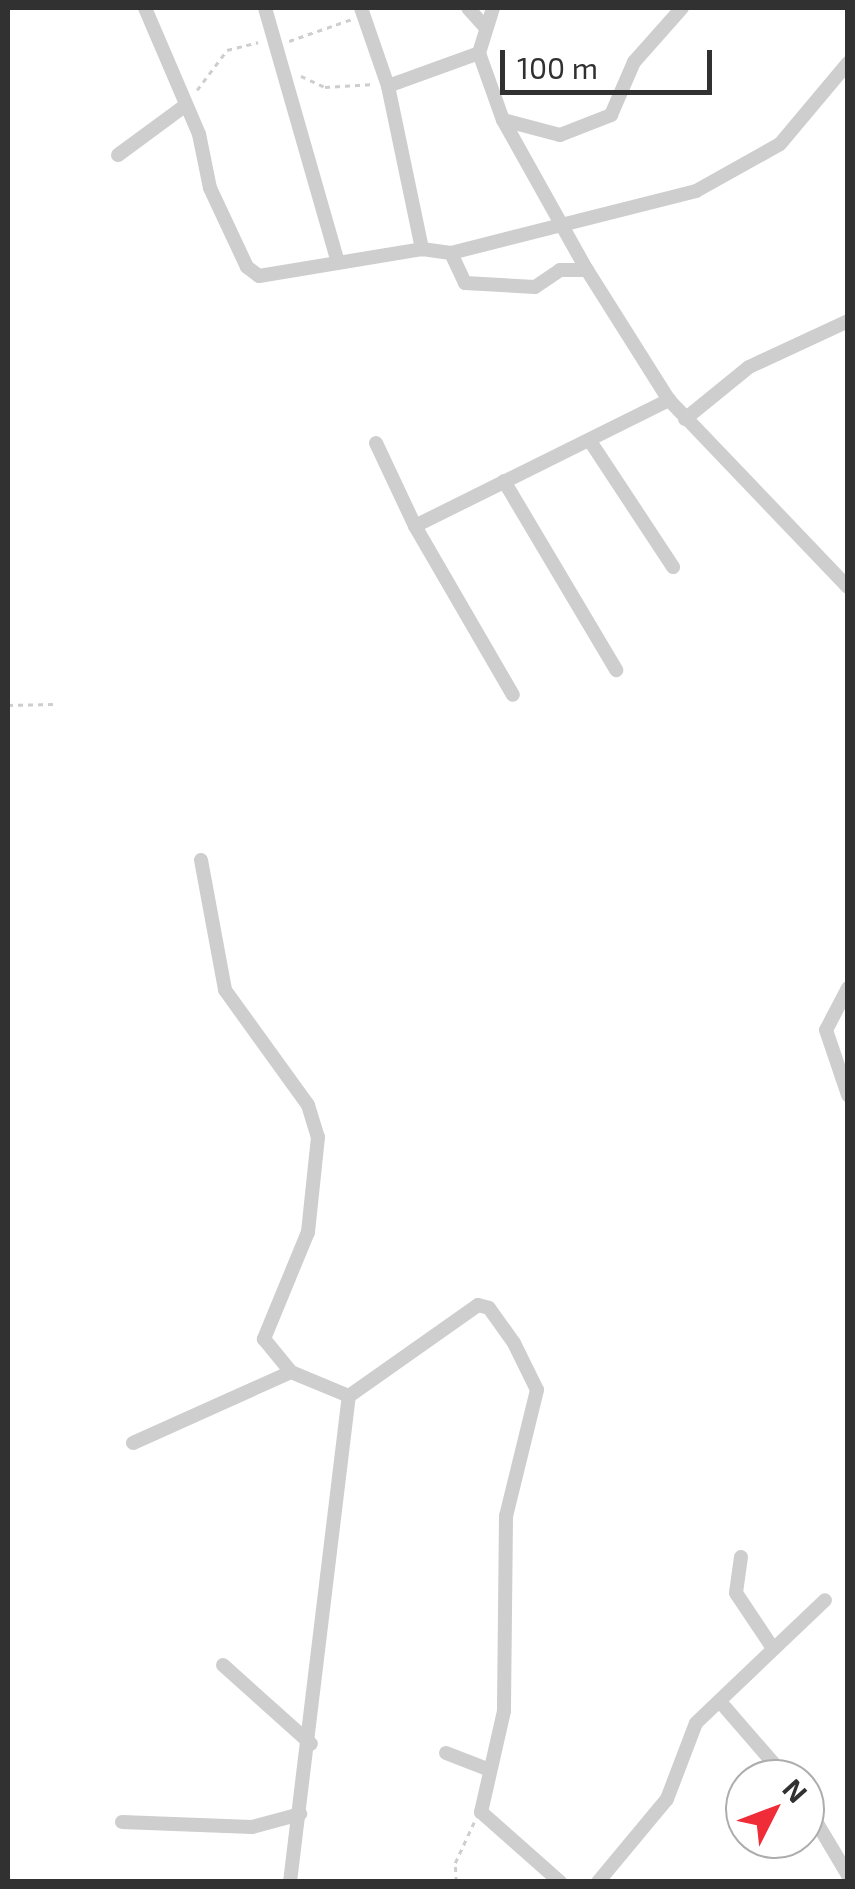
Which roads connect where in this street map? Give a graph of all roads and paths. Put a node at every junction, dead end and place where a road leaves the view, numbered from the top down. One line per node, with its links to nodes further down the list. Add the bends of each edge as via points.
1 (145, 8): 13 (street, via 179,80)
2 (264, 8): 8 (street)
3 (468, 8): 7 (street)
4 (492, 8): 7 (street)
5 (682, 8): 14 (street, via 634,62 611,115 560,135)
6 (362, 12): 8 (path); 12 (street)
7 (486, 27): 9 (street)
8 (273, 46): 11 (street); 13 (path, via 250,42 227,50)
9 (479, 53): 12 (street); 14 (street)
10 (848, 63): 16 (street, via 761,158 696,191)
11 (285, 72): 12 (path, via 326,87); 19 (street)
12 (388, 86): 17 (street)
13 (182, 108): 15 (street); 19 (street, via 253,274)
14 (503, 120): 16 (street)
15 (118, 155)
16 (564, 225): 18 (street); 20 (street)
17 (422, 249): 18 (street); 19 (street)
18 (451, 252): 20 (street, via 465,283 535,287 560,270)
19 (338, 262)
20 (587, 270): 22 (street)
21 (848, 321): 23 (street, via 749,367)
22 (668, 400): 23 (street); 24 (street)
23 (685, 419): 29 (street)
24 (590, 442): 26 (street); 28 (street)
25 (376, 443): 27 (street)
26 (504, 480): 27 (street); 30 (street)
27 (415, 526): 31 (street)
28 (674, 566)
29 (848, 587)
30 (616, 670)
31 (513, 695)
32 (53, 704): 33 (path)
33 (8, 705)
34 (201, 860): 37 (street, via 225,990 316,1119 308,1232 263,1334)
35 (848, 988): 36 (street, via 826,1030)
36 (848, 1095)
37 (291, 1372): 38 (street); 39 (street)
38 (349, 1396): 45 (street); 48 (street, via 478,1305 506,1331 537,1390 506,1516 504,1711)
39 (133, 1444)
40 (741, 1557): 42 (street, via 736,1593)
41 (825, 1600): 42 (street)
42 (772, 1647): 44 (street)
43 (224, 1664): 45 (street)
44 (723, 1705): 47 (street); 57 (street, via 696,1723 667,1799)
45 (311, 1744): 50 (street)
46 (446, 1753): 48 (street)
47 (769, 1759)
48 (490, 1770): 49 (street)
49 (480, 1812): 55 (path, via 455,1862); 56 (street)
50 (300, 1814): 51 (street, via 252,1827); 54 (street)
51 (122, 1822)
52 (825, 1836): 53 (street)
53 (848, 1875)
54 (290, 1882)
55 (456, 1882)
56 (560, 1882)
57 (598, 1882)

